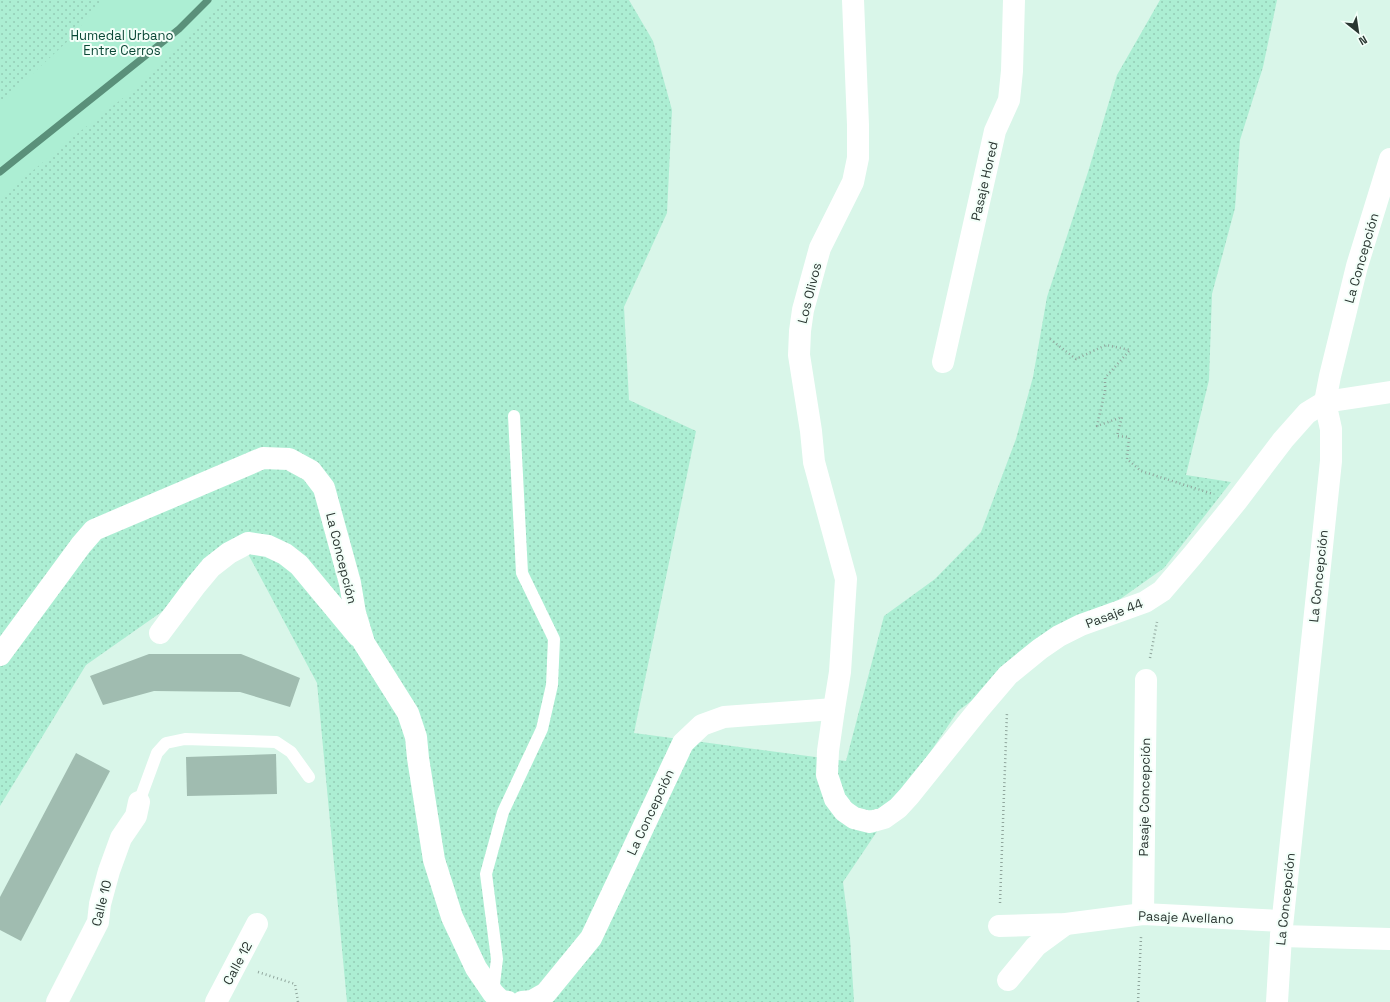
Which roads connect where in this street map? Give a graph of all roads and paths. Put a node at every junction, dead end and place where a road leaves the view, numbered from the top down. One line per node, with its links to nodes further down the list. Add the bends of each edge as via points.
1 (853, 0): 16 (street, Los Olivos, via 858,158 853,182 820,248 803,310 799,355 814,462 846,579 840,672)
2 (1014, 0): 5 (street, Pasaje Hored, via 1009,100 995,131)
3 (1390, 159): 7 (street, La Concepción, via 1357,266)
4 (1050, 339): 9 (path, via 1076,359 1106,345 1130,350 1105,378 1105,391 1097,426 1122,417 1117,436 1129,437 1127,459 1142,471)
5 (943, 362)
6 (1390, 392): 7 (street, Pasaje 44)
7 (1325, 402): 9 (street, Pasaje 44, via 1307,413); 23 (street, La Concepción, via 1331,429 1331,461)
8 (514, 416): 27 (lane, via 522,573 554,639 552,686 542,729 503,812 486,874)
9 (1236, 502): 10 (street, Pasaje 44)
10 (1162, 591): 14 (street, Pasaje 44, via 1145,602 1059,636 1040,648); 15 (path)
11 (160, 632): 12 (street, via 211,567 248,543 268,546 299,565)
12 (364, 643): 13 (street, La Concepción, via 324,488 311,471 289,460 263,458 94,530); 27 (street, La Concepción, via 408,713 416,736 434,860 452,917 476,968)
13 (0, 655)
14 (1008, 676): 16 (street, Pasaje 44, via 898,808 884,818 870,822 854,818 844,811 835,799 827,775); 22 (path)
15 (1146, 680): 19 (street, Pasaje Concepción)
16 (834, 709): 31 (street, La Concepción, via 724,717 702,725 683,743 591,938 546,993 532,1001)
17 (309, 777): 18 (lane, via 291,752 276,742 185,739 166,743 157,753)
18 (139, 802): 28 (street, Calle 10, via 136,816 121,838 109,871 98,922)
19 (1143, 914): 21 (street, Pasaje Avellano); 23 (street, Pasaje Avellano); 32 (path)
20 (257, 924): 25 (street, Calle 12)
21 (1066, 924): 22 (street, Pasaje Avellano); 26 (street, Pasaje Avellano, via 1036,946)
22 (999, 926)
23 (1281, 928): 24 (street, Pasaje Avellano); 33 (street, La Concepción)
24 (1390, 939)
25 (236, 964): 29 (street, Calle 12); 30 (path, via 295,984)
26 (1008, 980)
27 (500, 997)
28 (57, 1002)
29 (216, 1002)
30 (298, 1002)
31 (522, 1002)
32 (1138, 1002)
33 (1277, 1002)

